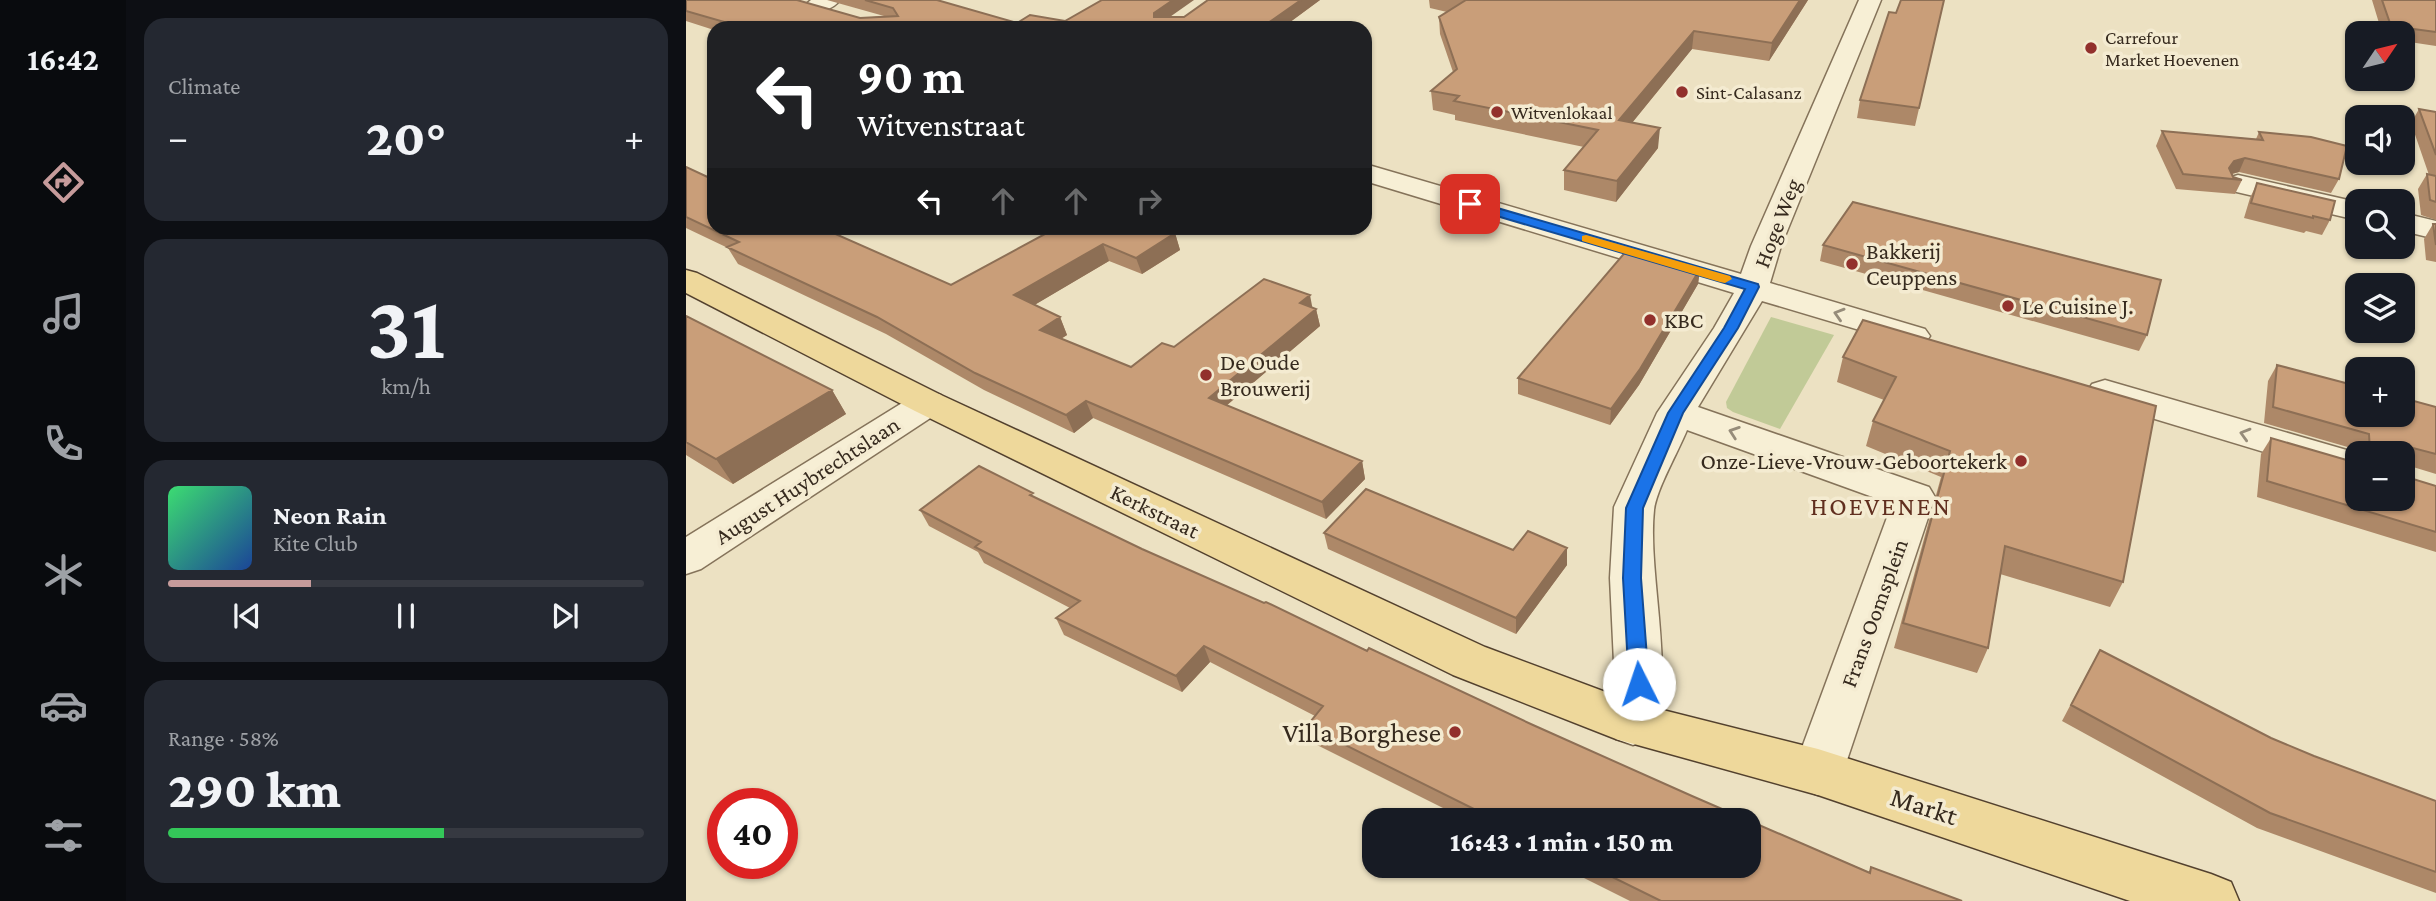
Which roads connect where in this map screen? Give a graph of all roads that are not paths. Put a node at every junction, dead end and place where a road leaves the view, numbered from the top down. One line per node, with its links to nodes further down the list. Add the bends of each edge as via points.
1 (1870, 0): 8 (street, Hoge Weg)
2 (1372, 175): 8 (street)
3 (2238, 184): 4 (street)
4 (2345, 208)
5 (2415, 225): 6 (street)
6 (2436, 230)
7 (686, 280): 11 (main road, Kerkstraat)
8 (1753, 287): 9 (street, one-way to 8); 12 (street, Hoge Weg)
9 (1938, 343)
10 (2069, 382): 13 (street, one-way to 10)
11 (928, 403): 14 (street, August Huybrechtslaan); 15 (main road, Kerkstraat, via 1469,661)
12 (1676, 413): 15 (street, Hoge Weg, via 1634,508 1632,578 1639,684); 16 (street, Frans Oomsplein, one-way to 12, via 1916,497)
13 (2345, 463)
14 (686, 558)
15 (1633, 724): 16 (main road, Markt)
16 (1818, 772): 17 (main road, Markt)
17 (2211, 901)

